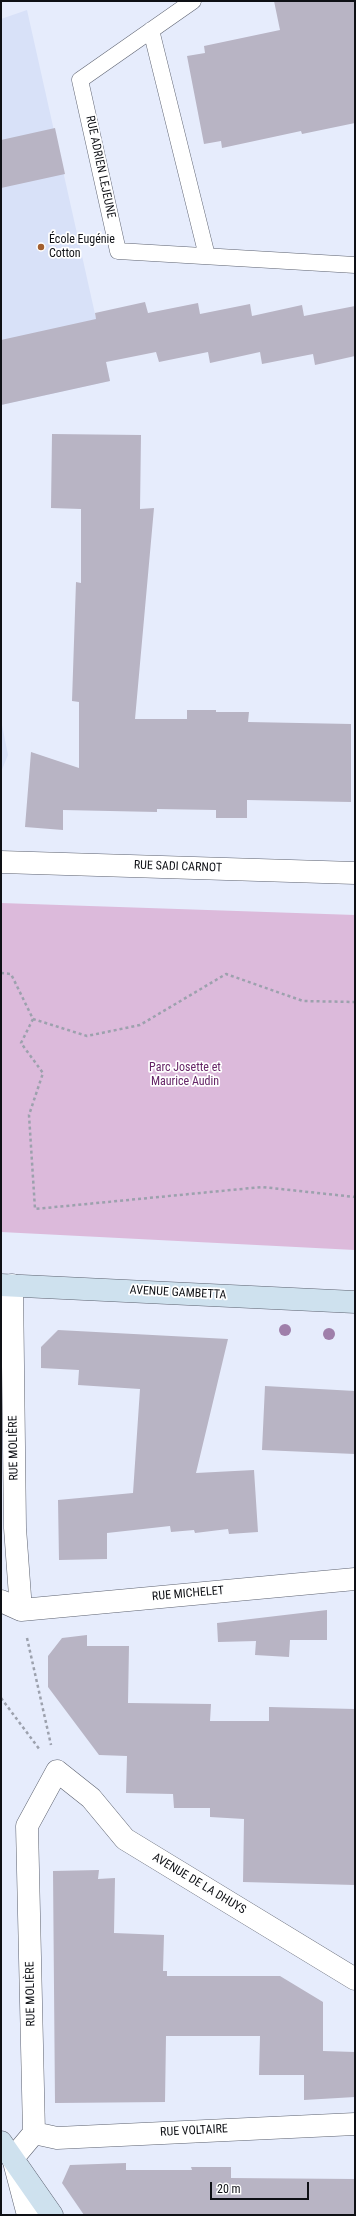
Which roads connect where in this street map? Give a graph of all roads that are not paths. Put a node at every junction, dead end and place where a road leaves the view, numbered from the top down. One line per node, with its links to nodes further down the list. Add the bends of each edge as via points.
1 (193, 1): 2 (lane, RUE ADRIEN LEJEUNE)
2 (151, 30): 3 (lane); 3 (lane, RUE ADRIEN LEJEUNE, via 80,80 118,251)
3 (207, 256): 4 (lane, RUE ADRIEN LEJEUNE)
4 (355, 265)
5 (1, 862): 6 (street, RUE SADI CARNOT)
6 (355, 873)
7 (6, 1285): 8 (main road, AVENUE GAMBETTA); 11 (street, RUE MOLIÈRE)
8 (355, 1302)
9 (355, 1579): 11 (street, RUE MICHELET)
10 (1, 1601): 11 (street)
11 (21, 1610)
12 (56, 1771): 13 (street, AVENUE DE LA DHUYS, via 91,1798 126,1839); 15 (street, RUE MOLIÈRE, via 27,1826)
13 (355, 1979)
14 (355, 2124): 15 (street, RUE VOLTAIRE, via 57,2138)
15 (34, 2133): 16 (street)
16 (7, 2150): 17 (street); 18 (main road)
17 (28, 2215)
18 (52, 2215)

